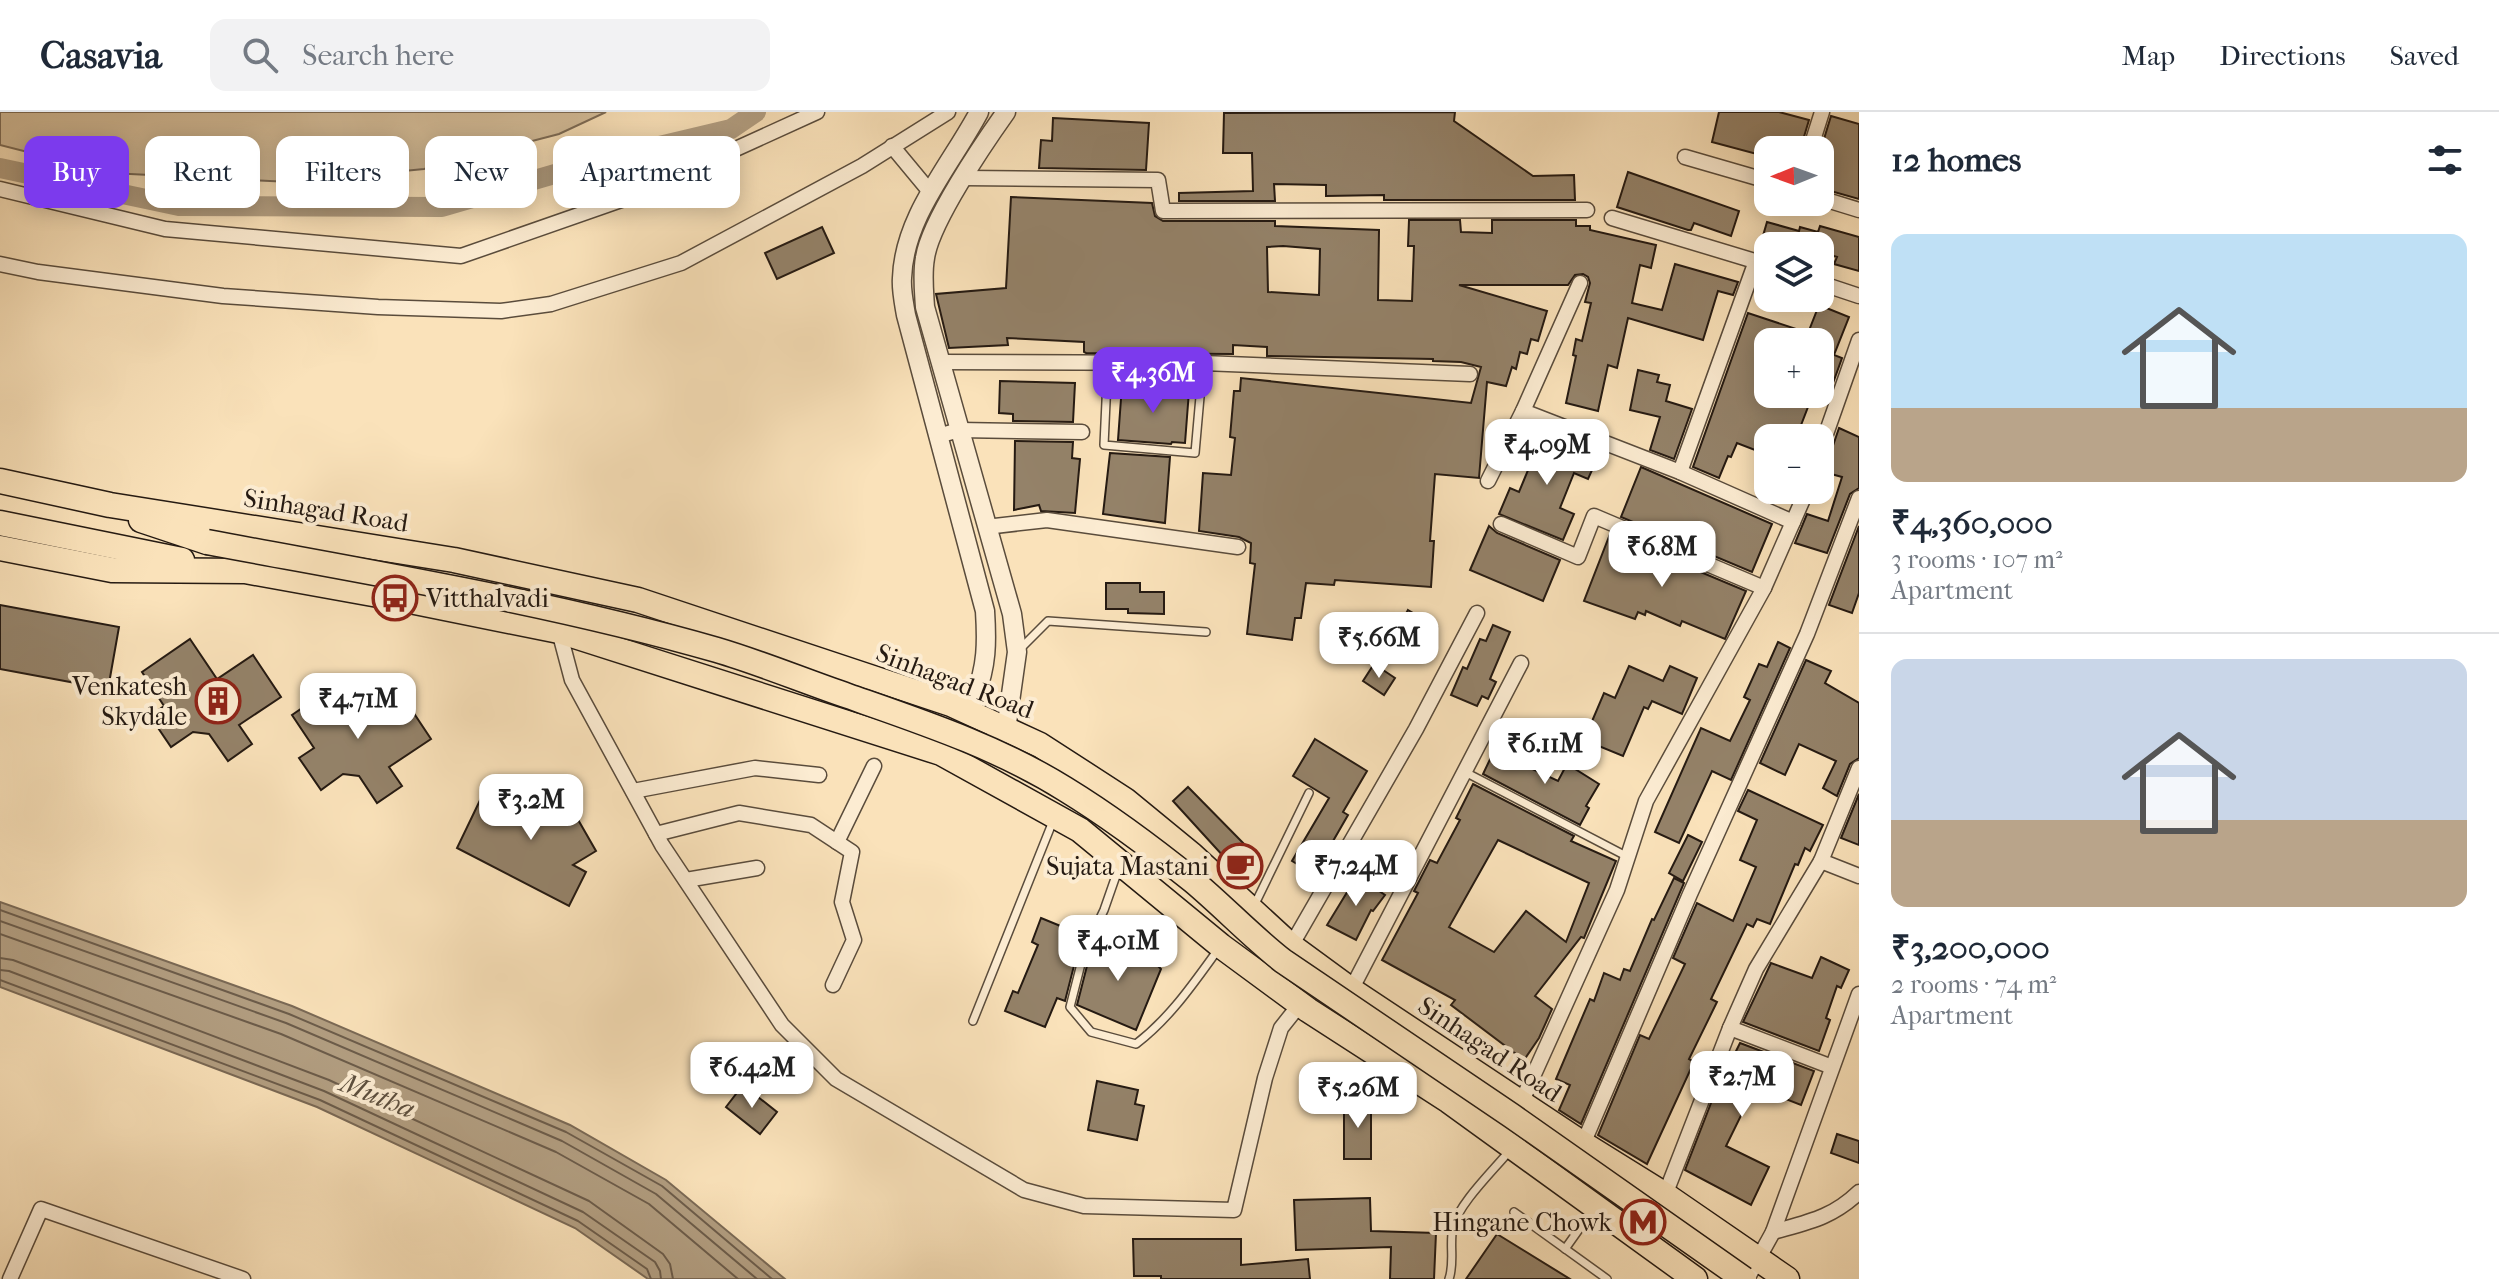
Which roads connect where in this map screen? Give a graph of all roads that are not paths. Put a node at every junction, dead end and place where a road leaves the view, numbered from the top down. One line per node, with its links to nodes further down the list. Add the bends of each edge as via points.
1 (817, 112): 11 (street, via 630,197 461,256 165,229)
2 (948, 112): 7 (street)
3 (979, 112): 12 (street)
4 (1006, 112): 10 (street)
5 (1822, 112): 6 (street)
6 (1814, 136)
7 (892, 146): 12 (street); 18 (street, via 681,263 551,304 501,311 223,296)
8 (1685, 157): 9 (street)
9 (1754, 177)
10 (965, 178): 14 (street, via 1158,180 1163,211); 24 (street, via 937,223 925,255 925,307)
11 (0, 189)
12 (931, 193): 32 (street, via 908,240 902,279 906,315)
13 (1834, 202): 15 (street)
14 (1587, 210)
15 (1859, 210)
16 (1612, 218): 17 (street)
17 (1754, 261)
18 (0, 264)
19 (1580, 283): 28 (street)
20 (1754, 283): 33 (street)
21 (1834, 288): 22 (street)
22 (1859, 296)
23 (1859, 340): 29 (street)
24 (940, 362): 25 (street); 30 (street)
25 (1203, 363): 26 (street); 27 (lane, via 1195,453 1104,445)
26 (1470, 374)
27 (1107, 380)
28 (1523, 411): 33 (street); 35 (street)
29 (1829, 424)
30 (959, 430): 31 (street); 32 (street); 42 (street)
31 (1082, 432)
32 (938, 436): 52 (street, via 985,611 988,648 975,696)
33 (1680, 472): 39 (street)
34 (0, 481): 38 (main road, Sinhagad Road)
35 (1488, 481)
36 (1859, 498): 82 (street, via 1807,634)
37 (1801, 504): 39 (street)
38 (110, 505): 52 (main road, Sinhagad Road, via 454,560 638,600); 90 (main road, bridge, via 151,525 207,542 410,580 720,651 1011,759 1126,829 1283,961)
39 (1793, 522): 46 (street)
40 (0, 523): 45 (main road)
41 (1501, 524): 46 (street, via 1578,557 1594,516)
42 (986, 527): 43 (street, via 1047,520); 50 (street, via 1012,614)
43 (1238, 547)
44 (0, 548): 45 (main road, via 112,570)
45 (245, 571): 48 (main road)
46 (1764, 588): 65 (street, via 1646,801)
47 (1477, 613): 73 (street)
48 (559, 631): 54 (main road); 59 (street, via 572,680)
49 (1206, 632): 50 (lane, via 1048,621)
50 (1017, 652): 53 (street)
51 (1521, 663): 57 (street)
52 (951, 704): 53 (main road, Sinhagad Road)
53 (1006, 730): 54 (street, via 984,745); 71 (main road, Sinhagad Road, via 1040,745 1125,800)
54 (941, 753): 61 (main road)
55 (874, 766): 64 (street)
56 (1859, 768): 66 (street)
57 (1465, 772): 65 (lane); 75 (street)
58 (819, 775): 59 (street, via 755,768)
59 (633, 791): 63 (street)
60 (1309, 793): 71 (lane)
61 (1055, 815): 62 (main road); 78 (lane)
62 (1080, 830): 67 (main road); 96 (main road, via 1151,866 1308,996)
63 (656, 834): 64 (street, via 739,813 811,825); 70 (street)
64 (837, 842): 74 (street, via 852,852 842,902 854,940)
65 (1628, 857): 81 (street)
66 (1821, 861): 69 (street); 79 (street, via 1756,969)
67 (1121, 862): 72 (main road); 72 (lane, via 1084,952 1070,1007 1091,1032 1136,1044 1180,1002)
68 (757, 868): 70 (street)
69 (1859, 876)
70 (686, 880): 77 (street, via 782,1025 836,1079 1024,1190 1084,1206 1234,1210 1281,1028)
71 (1252, 912): 73 (main road, Sinhagad Road)
72 (1221, 946): 77 (main road)
73 (1291, 946): 75 (main road, Sinhagad Road)
74 (833, 985)
75 (1351, 990): 81 (main road, Sinhagad Road)
76 (1859, 994): 80 (street)
77 (1300, 1004): 83 (main road)
78 (973, 1021)
79 (1730, 1028): 80 (street); 85 (street)
80 (1832, 1067): 88 (street)
81 (1521, 1103): 82 (main road, Sinhagad Road)
82 (1583, 1144): 85 (main road, Sinhagad Road)
83 (1513, 1147): 86 (main road); 93 (lane, via 1459,1213)
84 (1859, 1192): 88 (street, via 1823,1218)
85 (1665, 1195): 90 (main road, Sinhagad Road)
86 (1595, 1206): 89 (lane); 95 (main road)
87 (1514, 1212): 89 (lane)
88 (1773, 1232): 90 (street)
89 (1565, 1249): 94 (lane)
90 (1750, 1272): 97 (main road, Sinhagad Road)
91 (10, 1279): 92 (street, via 41,1209)
92 (243, 1279)
93 (1449, 1279)
94 (1607, 1279)
95 (1695, 1279)
96 (1717, 1279)
97 (1787, 1279)

